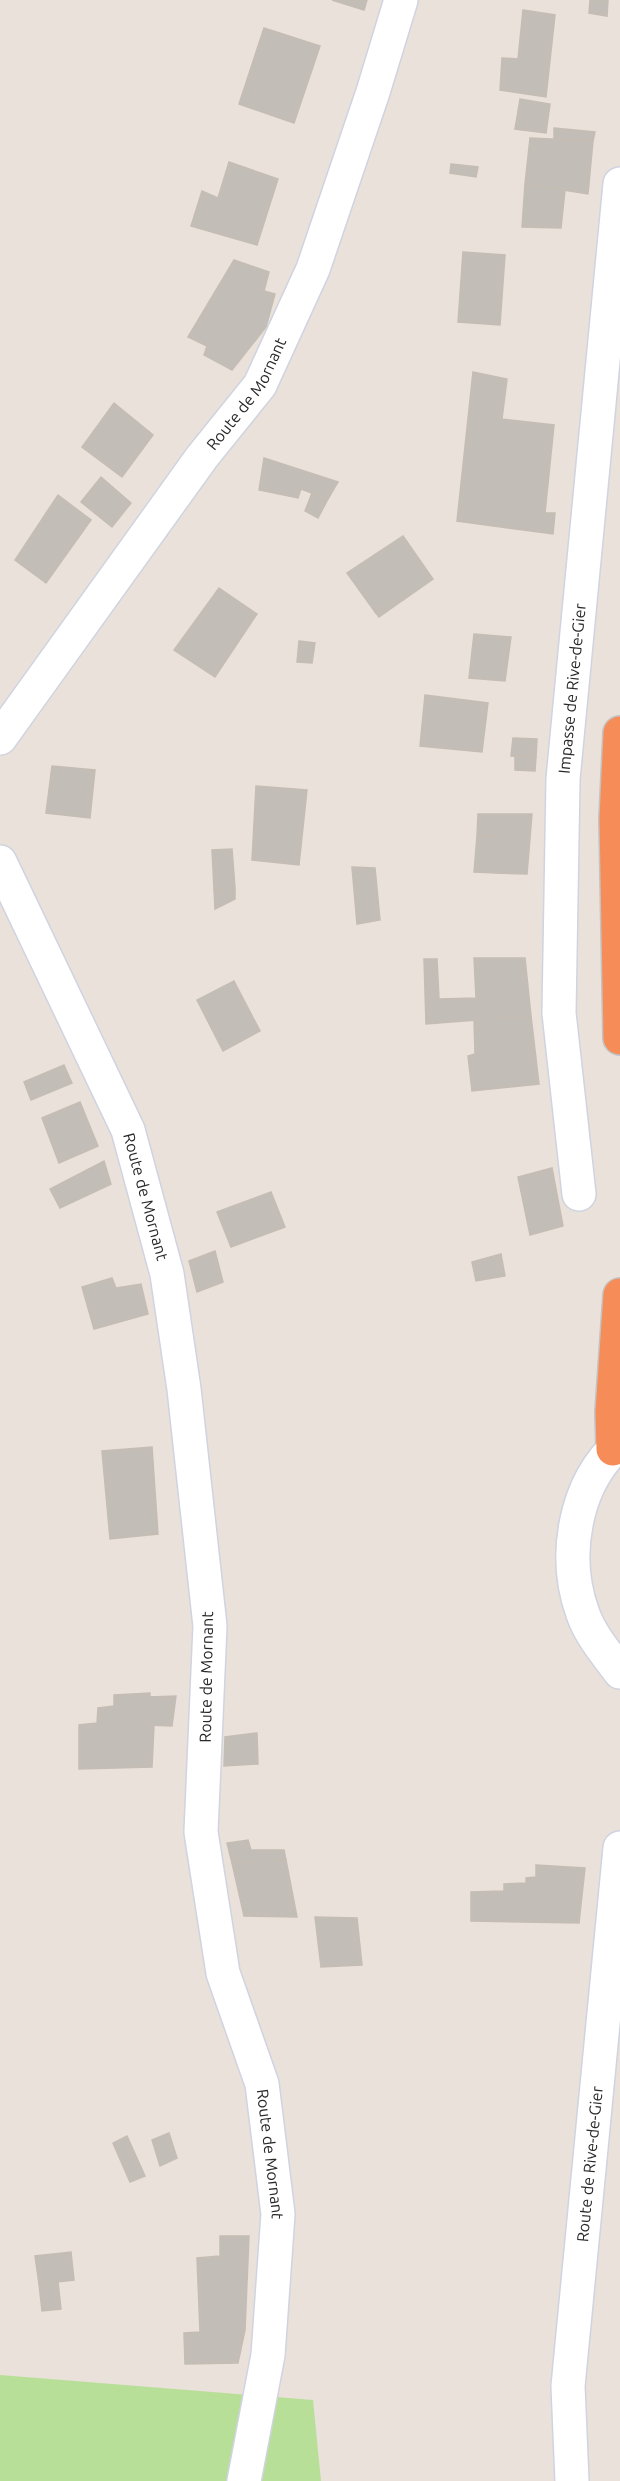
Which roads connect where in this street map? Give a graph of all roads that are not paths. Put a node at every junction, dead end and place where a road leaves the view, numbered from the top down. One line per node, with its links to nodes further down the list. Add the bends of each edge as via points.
1 (401, 0): 4 (main road, Route de Mornant, via 313,269 260,385 202,457)
2 (620, 184): 7 (main road, Impasse de Rive-de-Gier, via 563,779 559,1013)
3 (620, 733): 6 (highway, via 616,819)
4 (0, 738)
5 (0, 862): 12 (main road, Route de Mornant, via 128,1130 168,1274 210,1626 201,1832 223,1973 262,2084 278,2214 268,2355)
6 (620, 1038)
7 (579, 1194)
8 (620, 1295): 9 (highway, via 612,1412)
9 (616, 1446): 10 (main road, via 583,1499 572,1557 583,1615 596,1641)
10 (620, 1672)
11 (620, 1848): 13 (main road, Route de Rive-de-Gier, via 568,2386)
12 (244, 2481)
13 (572, 2481)

